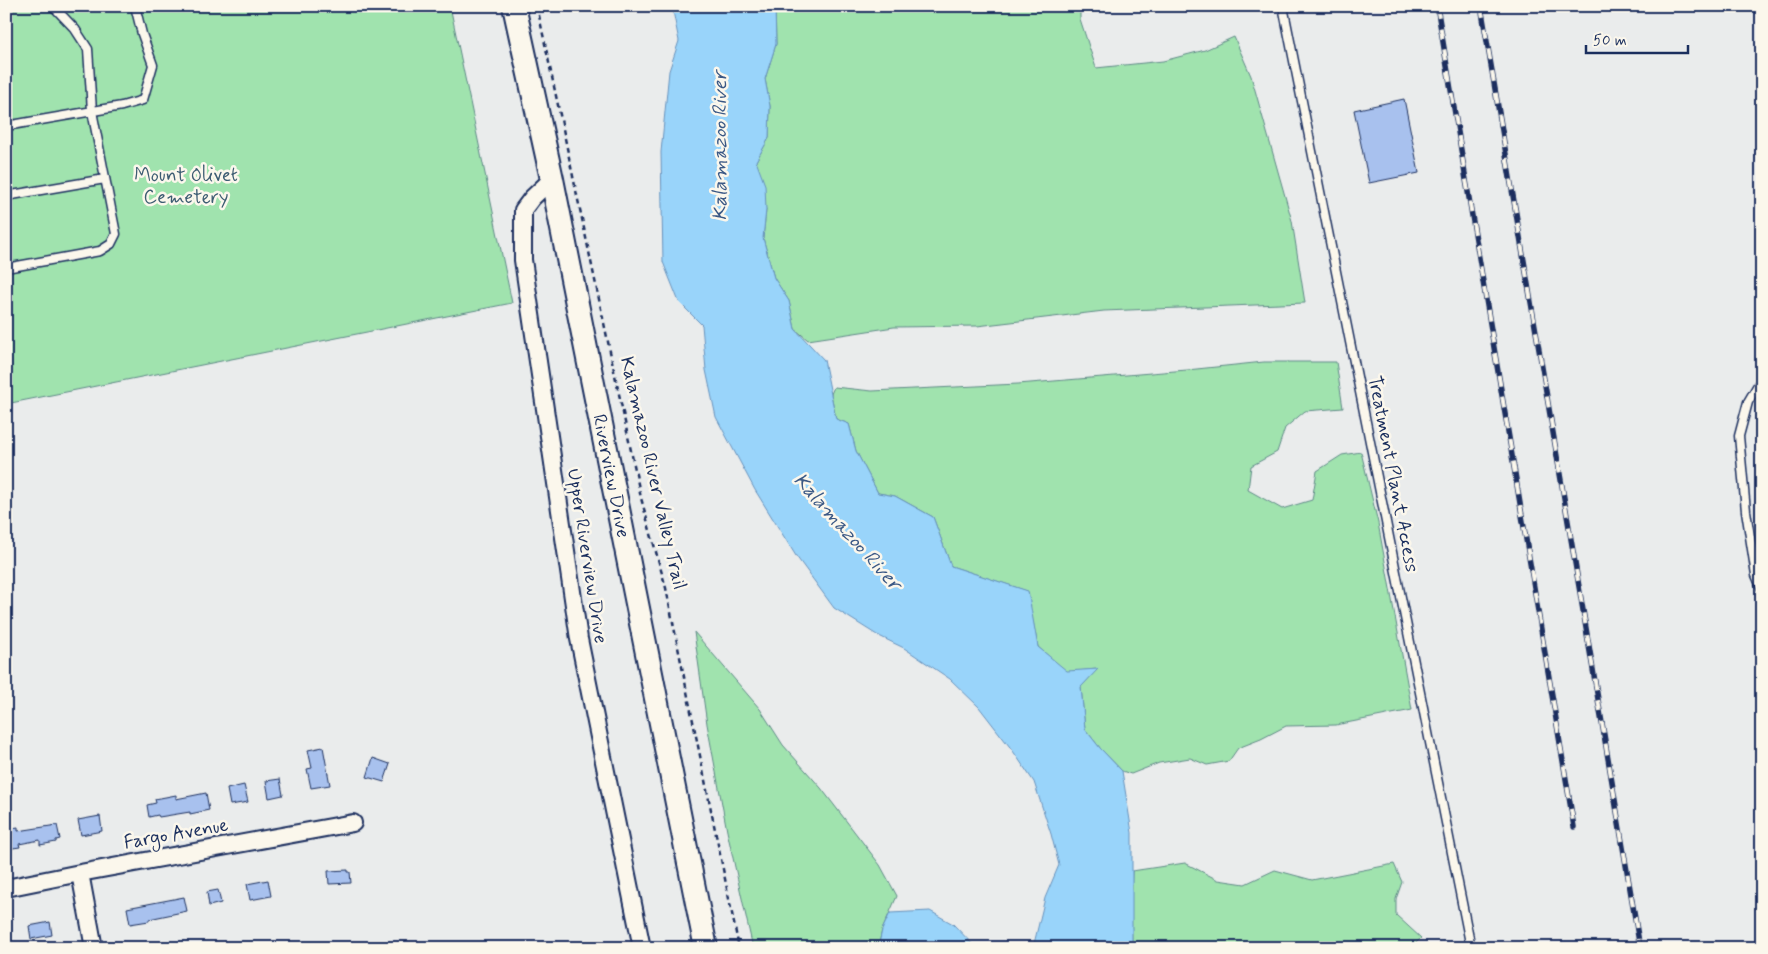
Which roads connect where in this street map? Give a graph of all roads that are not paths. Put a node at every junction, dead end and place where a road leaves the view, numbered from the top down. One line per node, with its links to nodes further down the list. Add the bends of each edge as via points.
1 (53, 6): 5 (lane, via 75,29 88,49)
2 (135, 6): 5 (lane, via 153,65 143,100)
3 (514, 6): 8 (street, Riverview Drive)
4 (1283, 6): 19 (lane, Treatment Plant Access)
5 (92, 111): 6 (lane); 7 (lane)
6 (6, 126)
7 (105, 179): 9 (lane); 10 (lane, via 116,234 111,244 100,251)
8 (552, 179): 17 (street, Upper Riverview Drive, via 523,210 523,260 579,639); 18 (street, Riverview Drive)
9 (6, 196)
10 (6, 268)
11 (1762, 378): 12 (lane, via 1748,402 1739,436 1746,511 1756,575)
12 (1762, 589)
13 (353, 823): 14 (street, Fargo Avenue)
14 (80, 872): 15 (street, Fargo Avenue); 16 (street)
15 (6, 888)
16 (94, 948)
17 (642, 948)
18 (706, 948)
19 (1471, 948)

